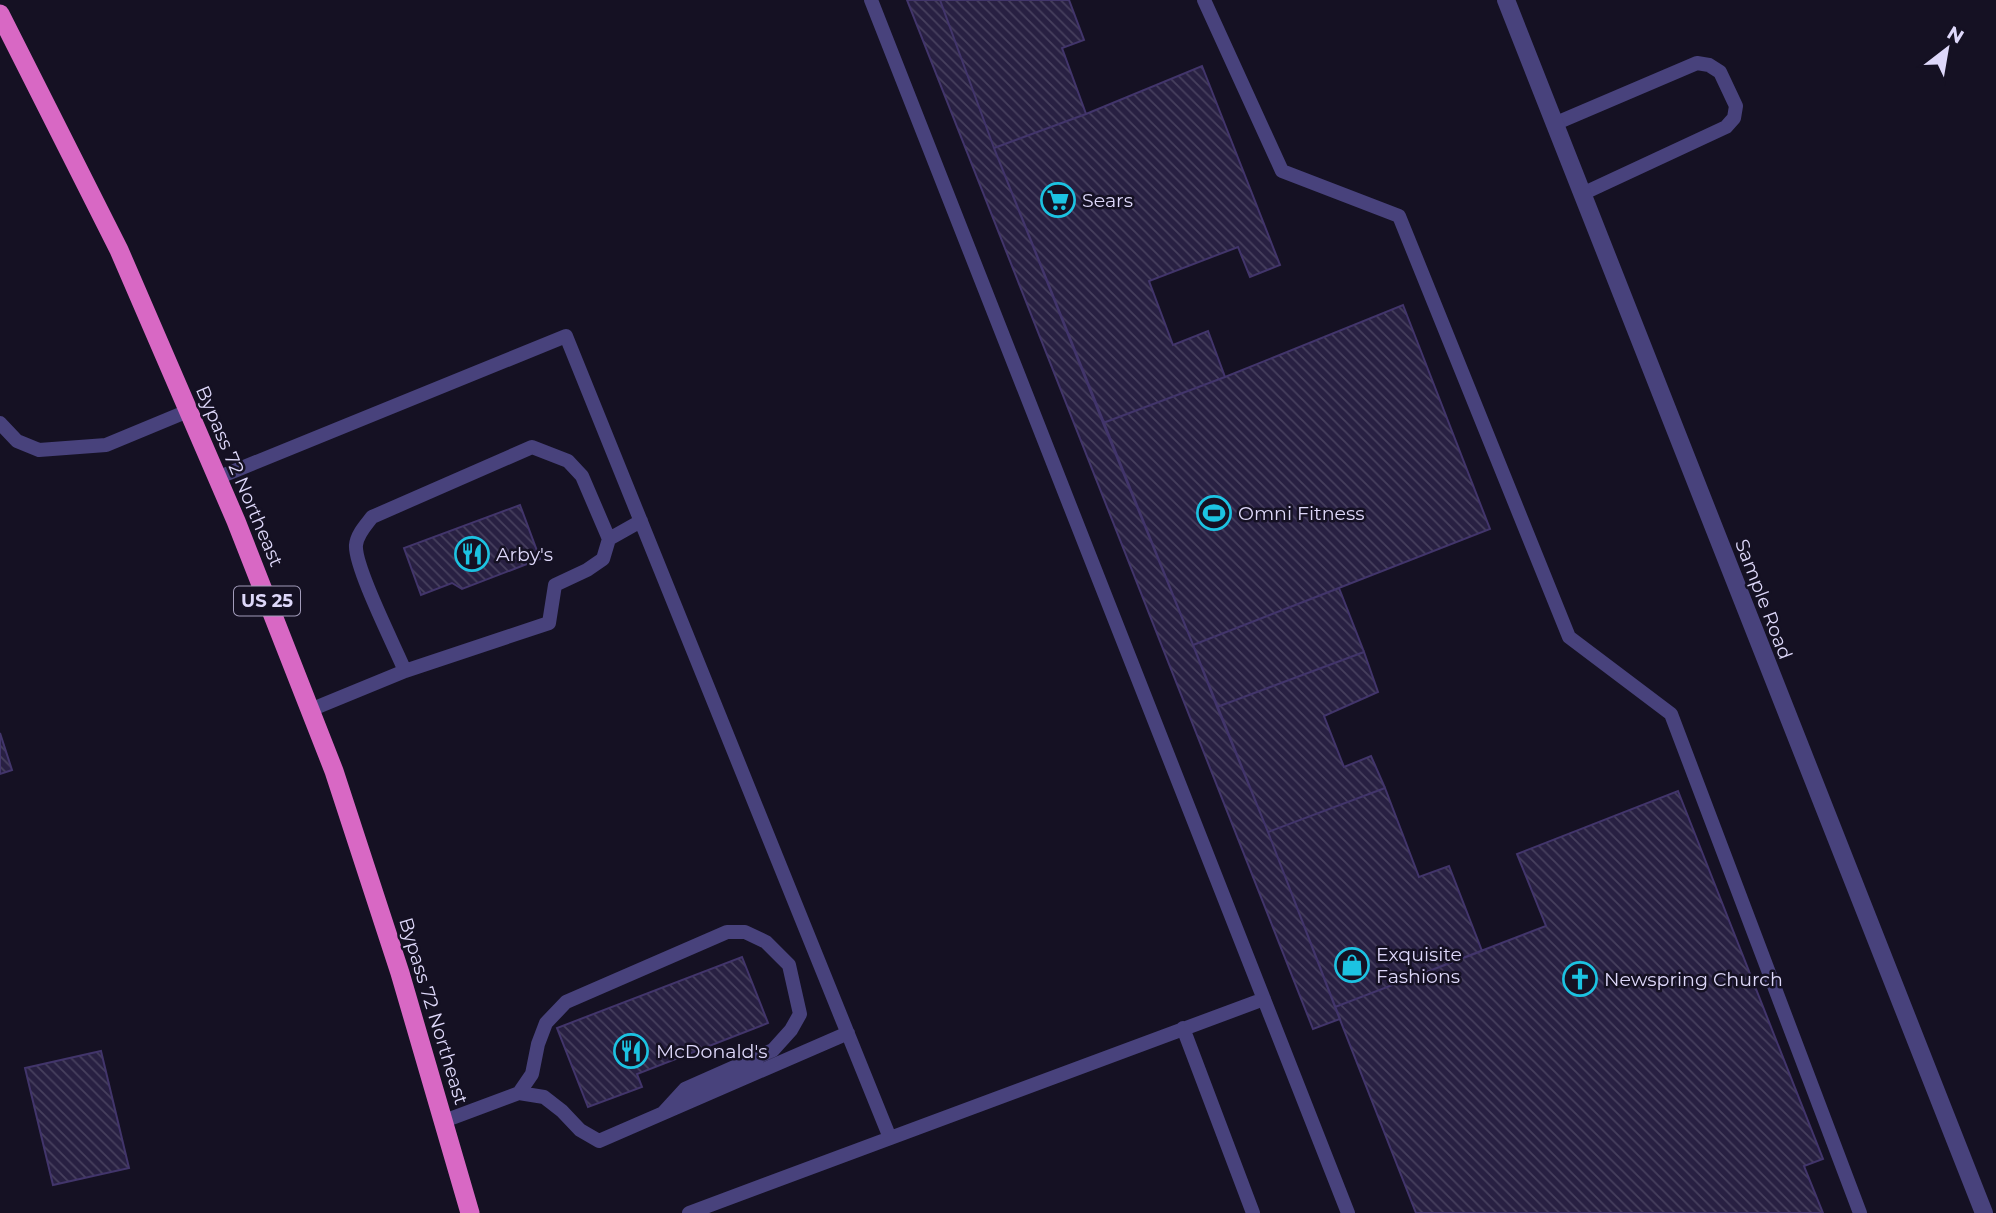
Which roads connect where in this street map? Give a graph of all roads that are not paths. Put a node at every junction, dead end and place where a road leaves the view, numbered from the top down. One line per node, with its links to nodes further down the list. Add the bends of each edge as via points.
1 (871, 0): 14 (lane)
2 (1204, 0): 25 (lane, via 1282,171 1399,216 1569,637 1671,714)
3 (1506, 0): 5 (street, Sample Road)
4 (0, 14): 7 (highway, Bypass 72 Northeast / US 25, via 119,250)
5 (1554, 124): 6 (street, Sample Road); 6 (lane, via 1697,63 1720,72 1736,106 1726,127)
6 (1582, 194): 26 (street, Sample Road)
7 (188, 411): 8 (lane, via 106,445 39,450 17,440); 9 (highway, Bypass 72 Northeast / US 25)
8 (0, 423)
9 (217, 478): 10 (lane, via 566,337); 13 (highway, Bypass 72 Northeast / US 25)
10 (641, 521): 11 (lane); 16 (lane)
11 (609, 539): 12 (lane, via 603,559 555,585 549,623); 12 (lane, via 582,476 568,461 532,447 372,517 356,545 359,565)
12 (405, 671): 13 (lane)
13 (310, 710): 19 (highway, Bypass 72 Northeast / US 25, via 400,973)
14 (1264, 999): 15 (lane); 24 (lane)
15 (1183, 1028): 20 (lane); 23 (lane)
16 (848, 1033): 18 (lane); 20 (lane)
17 (519, 1093): 18 (lane, via 544,1097 599,1141); 18 (lane, via 532,1074 546,1023 566,1002 727,932 745,932 766,942 789,965 800,1014 773,1050 685,1089); 19 (lane)
18 (663, 1113)
19 (444, 1121): 21 (highway, Bypass 72 Northeast / US 25)
20 (890, 1138): 22 (lane)
21 (470, 1213)
22 (689, 1213)
23 (1252, 1213)
24 (1348, 1213)
25 (1860, 1213)
26 (1984, 1213)

